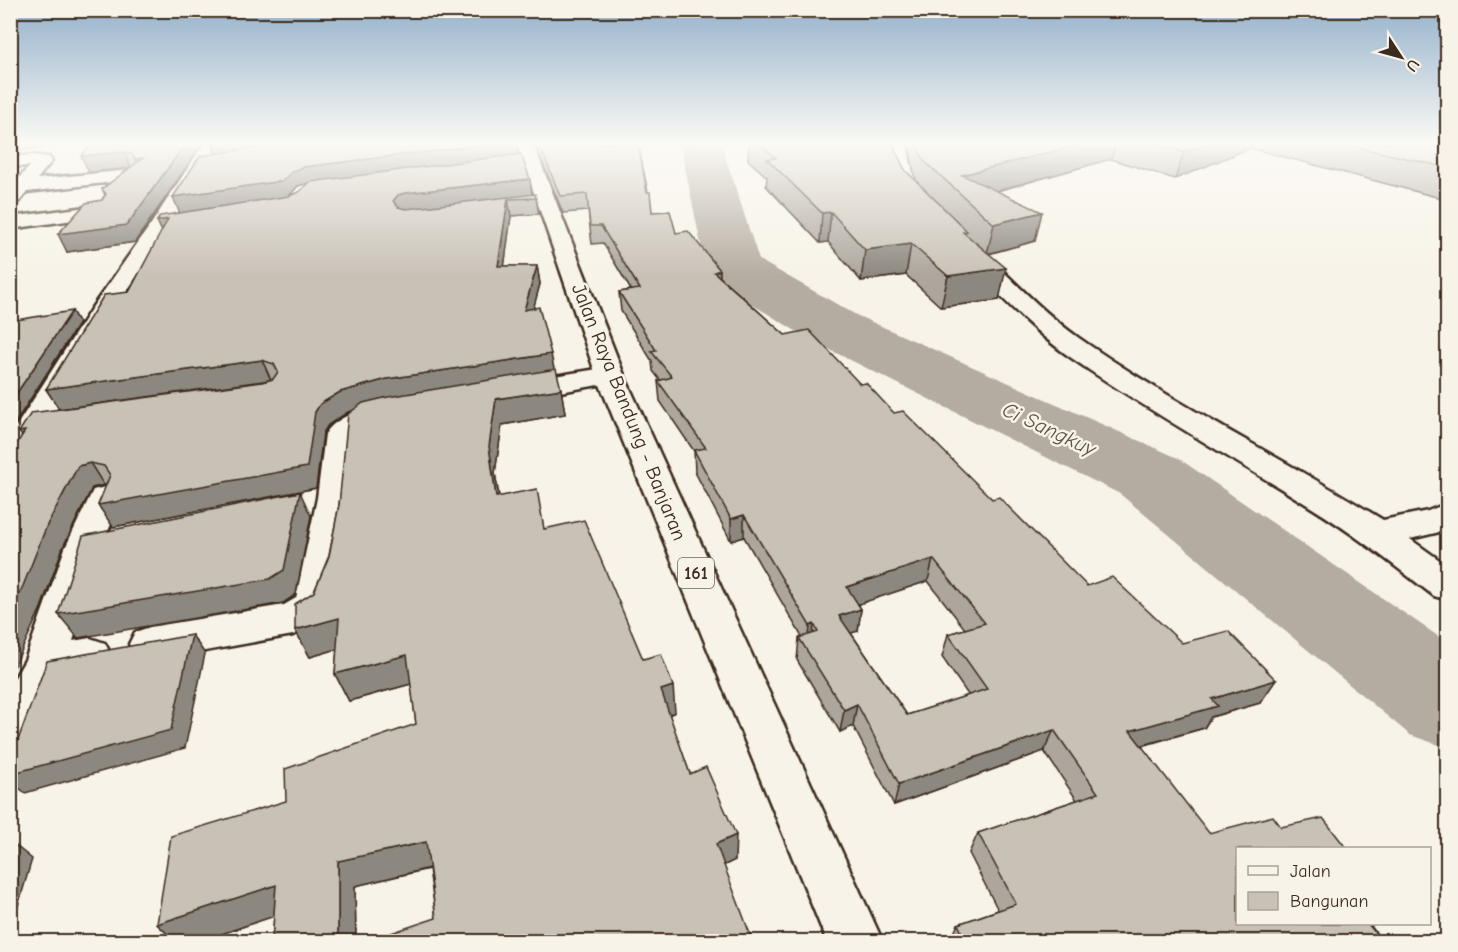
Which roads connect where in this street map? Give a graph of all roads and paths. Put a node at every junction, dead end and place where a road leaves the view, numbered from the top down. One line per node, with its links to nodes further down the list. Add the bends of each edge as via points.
1 (55, 187): 5 (street)
2 (187, 187): 9 (street)
3 (533, 187): 12 (street, Jalan Raya Bandung - Banjaran / 161, via 534,203)
4 (908, 187): 22 (street, via 944,228 1035,315 1078,350)
5 (15, 194)
6 (102, 211): 8 (street)
7 (187, 222): 9 (street)
8 (10, 223)
9 (160, 226): 10 (street)
10 (103, 309): 11 (street); 16 (street)
11 (73, 314)
12 (610, 375): 13 (street); 26 (street, Jalan Raya Bandung - Banjaran / 161)
13 (484, 396)
14 (416, 408): 19 (street, via 360,420 340,434)
15 (70, 419): 16 (street)
16 (34, 424): 17 (street)
17 (10, 462)
18 (105, 498): 24 (street, via 100,545)
19 (334, 498): 20 (street); 24 (street, via 317,597 310,609 293,619)
20 (300, 505)
21 (1448, 515): 22 (street, via 1438,521)
22 (1378, 534): 23 (street)
23 (1448, 586)
24 (45, 663): 25 (street)
25 (10, 730)
26 (855, 942)

